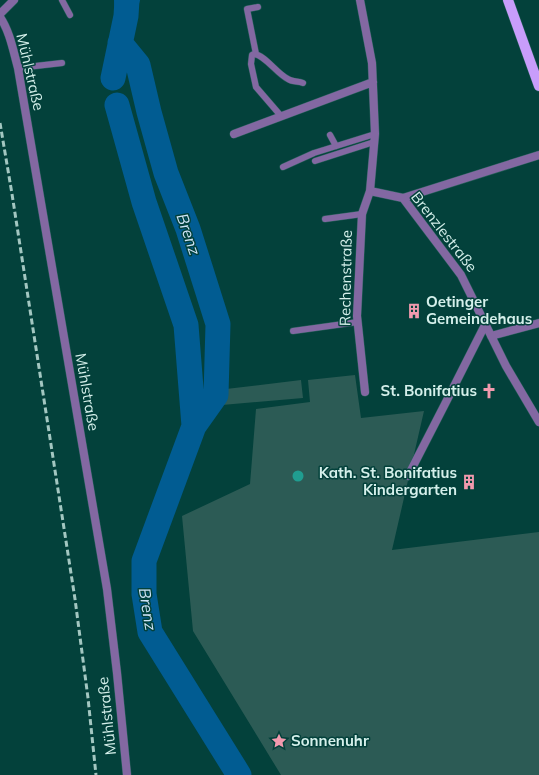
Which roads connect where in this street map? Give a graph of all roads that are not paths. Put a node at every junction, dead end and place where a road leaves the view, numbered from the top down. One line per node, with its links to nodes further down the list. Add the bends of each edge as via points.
1 (14, 0): 6 (street)
2 (62, 0): 7 (lane)
3 (360, 0): 12 (street)
4 (508, 0): 14 (main road)
5 (258, 7): 9 (lane, via 247,10)
6 (0, 14)
7 (70, 15)
8 (0, 17): 11 (street, Mühlstraße, via 5,25)
9 (256, 54): 13 (lane, via 280,75); 15 (lane, via 252,56 251,64 256,87)
10 (62, 63): 11 (lane)
11 (18, 68): 36 (street, Mühlstraße, via 106,589)
12 (373, 82): 15 (street); 17 (street)
13 (304, 83)
14 (539, 86)
15 (281, 116): 16 (street)
16 (234, 134)
17 (375, 134): 19 (street); 20 (lane)
18 (330, 135): 20 (lane)
19 (374, 142): 22 (lane); 24 (street)
20 (336, 146): 23 (lane)
21 (539, 155): 25 (street)
22 (315, 161)
23 (283, 166)
24 (370, 191): 25 (street, Brenzlestraße); 26 (street, Rechenstraße)
25 (403, 198): 29 (street, Brenzlestraße, via 461,275)
26 (362, 214): 27 (lane); 28 (street, Rechenstraße)
27 (325, 219)
28 (358, 322): 31 (lane); 33 (street, Rechenstraße)
29 (486, 323): 32 (street, Brenzlestraße); 35 (street)
30 (539, 323): 32 (street)
31 (293, 331)
32 (491, 336): 34 (street, Brenzlestraße)
33 (365, 392)
34 (539, 422)
35 (408, 476)
36 (127, 775)

